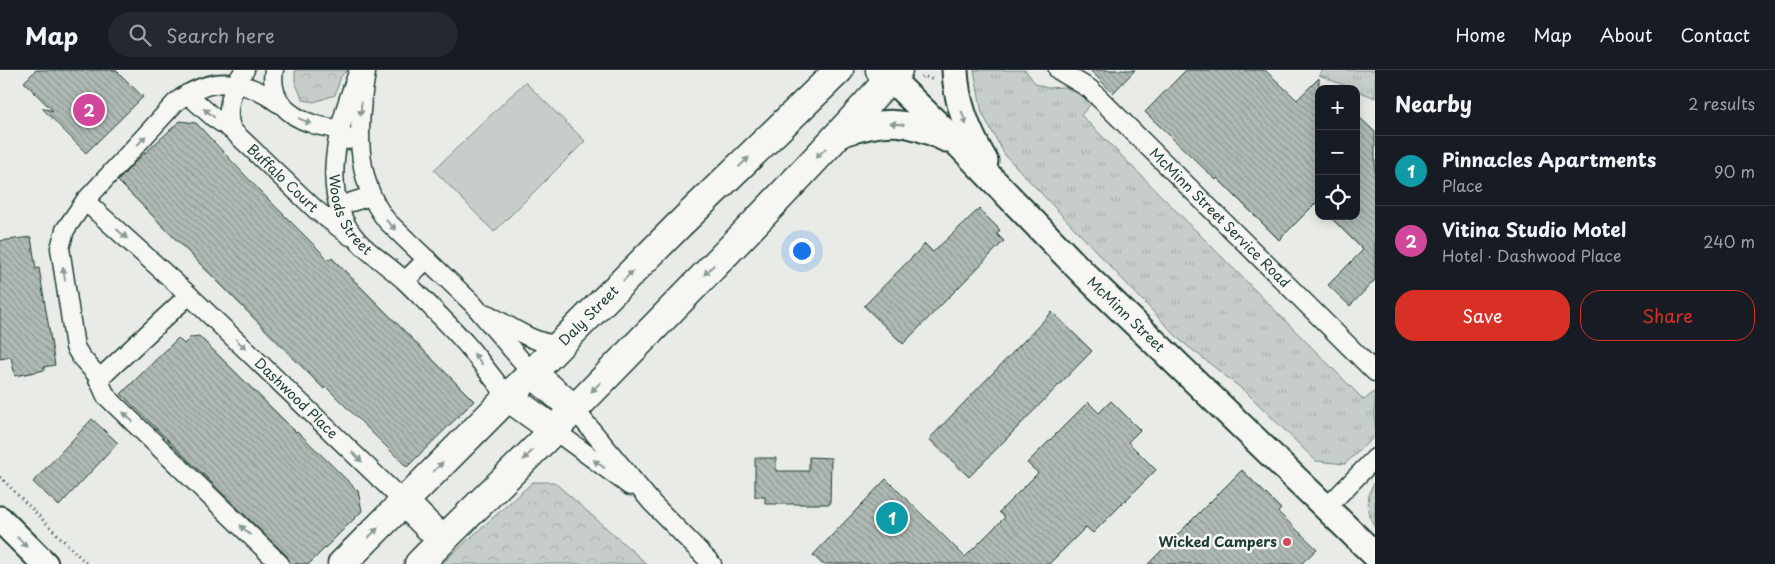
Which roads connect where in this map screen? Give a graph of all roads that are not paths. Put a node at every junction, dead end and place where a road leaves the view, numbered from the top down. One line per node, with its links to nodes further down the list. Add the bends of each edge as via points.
1 (274, 70): 10 (street, via 273,85)
2 (358, 70): 12 (street, Woods Street)
3 (366, 70): 15 (street, Woods Street, one-way to 15)
4 (839, 70): 25 (main road, Daly Street, one-way to 4)
5 (955, 70): 18 (street, one-way to 18, via 960,102 974,142)
6 (1058, 70): 26 (street, McMinn Street Service Road, via 1090,89)
7 (889, 73): 13 (main road); 14 (street, McMinn Street)
8 (240, 77): 9 (street); 10 (street); 11 (street, via 228,116)
9 (187, 94): 11 (street, Buffalo Court, one-way to 9); 17 (street, one-way to 9)
10 (278, 103): 12 (street, one-way to 12, via 293,116)
11 (232, 130): 20 (street, Buffalo Court, via 316,210)
12 (340, 131): 15 (street); 19 (street, Woods Street, via 334,171)
13 (840, 134): 14 (street, one-way to 13, via 932,132 893,123 867,125); 30 (main road, one-way to 30)
14 (960, 146): 18 (street, McMinn Street)
15 (360, 149): 16 (street, Woods Street)
16 (371, 196): 19 (street); 21 (street, Woods Street, one-way to 21, via 379,211)
17 (85, 201): 23 (street, Dashwood Place, one-way to 23); 28 (street, one-way to 17, via 76,347 60,248 65,230)
18 (1015, 202): 35 (street, McMinn Street, via 1084,274)
19 (339, 206): 20 (street, Woods Street, via 345,222)
20 (359, 242): 22 (street, Woods Street)
21 (426, 259): 22 (street); 24 (street, Woods Street)
22 (405, 281): 29 (street, Woods Street, one-way to 22, via 456,334)
23 (189, 295): 28 (street); 33 (street, Dashwood Place, one-way to 33)
24 (473, 304): 25 (street, Woods Street, via 522,334); 27 (street, Woods Street)
25 (558, 345): 27 (main road, Daly Street)
26 (1375, 372)
27 (532, 373): 29 (main road, Daly Street); 30 (main road)
28 (98, 380): 40 (street, one-way to 28, via 106,396)
29 (508, 397): 31 (main road); 33 (main road, Daly Street, one-way to 29)
30 (574, 409): 31 (main road); 34 (street)
31 (554, 430): 34 (street, one-way to 31); 37 (main road, one-way to 37)
32 (1375, 458): 35 (street)
33 (404, 502): 37 (main road); 41 (main road, Daly Street, one-way to 33)
34 (652, 503): 43 (street)
35 (1327, 507): 38 (street, McMinn Street)
36 (0, 519): 39 (street, one-way to 39)
37 (442, 540): 42 (main road)
38 (1375, 555)
39 (45, 564)
40 (280, 564)
41 (342, 564)
42 (419, 564)
43 (712, 564)

